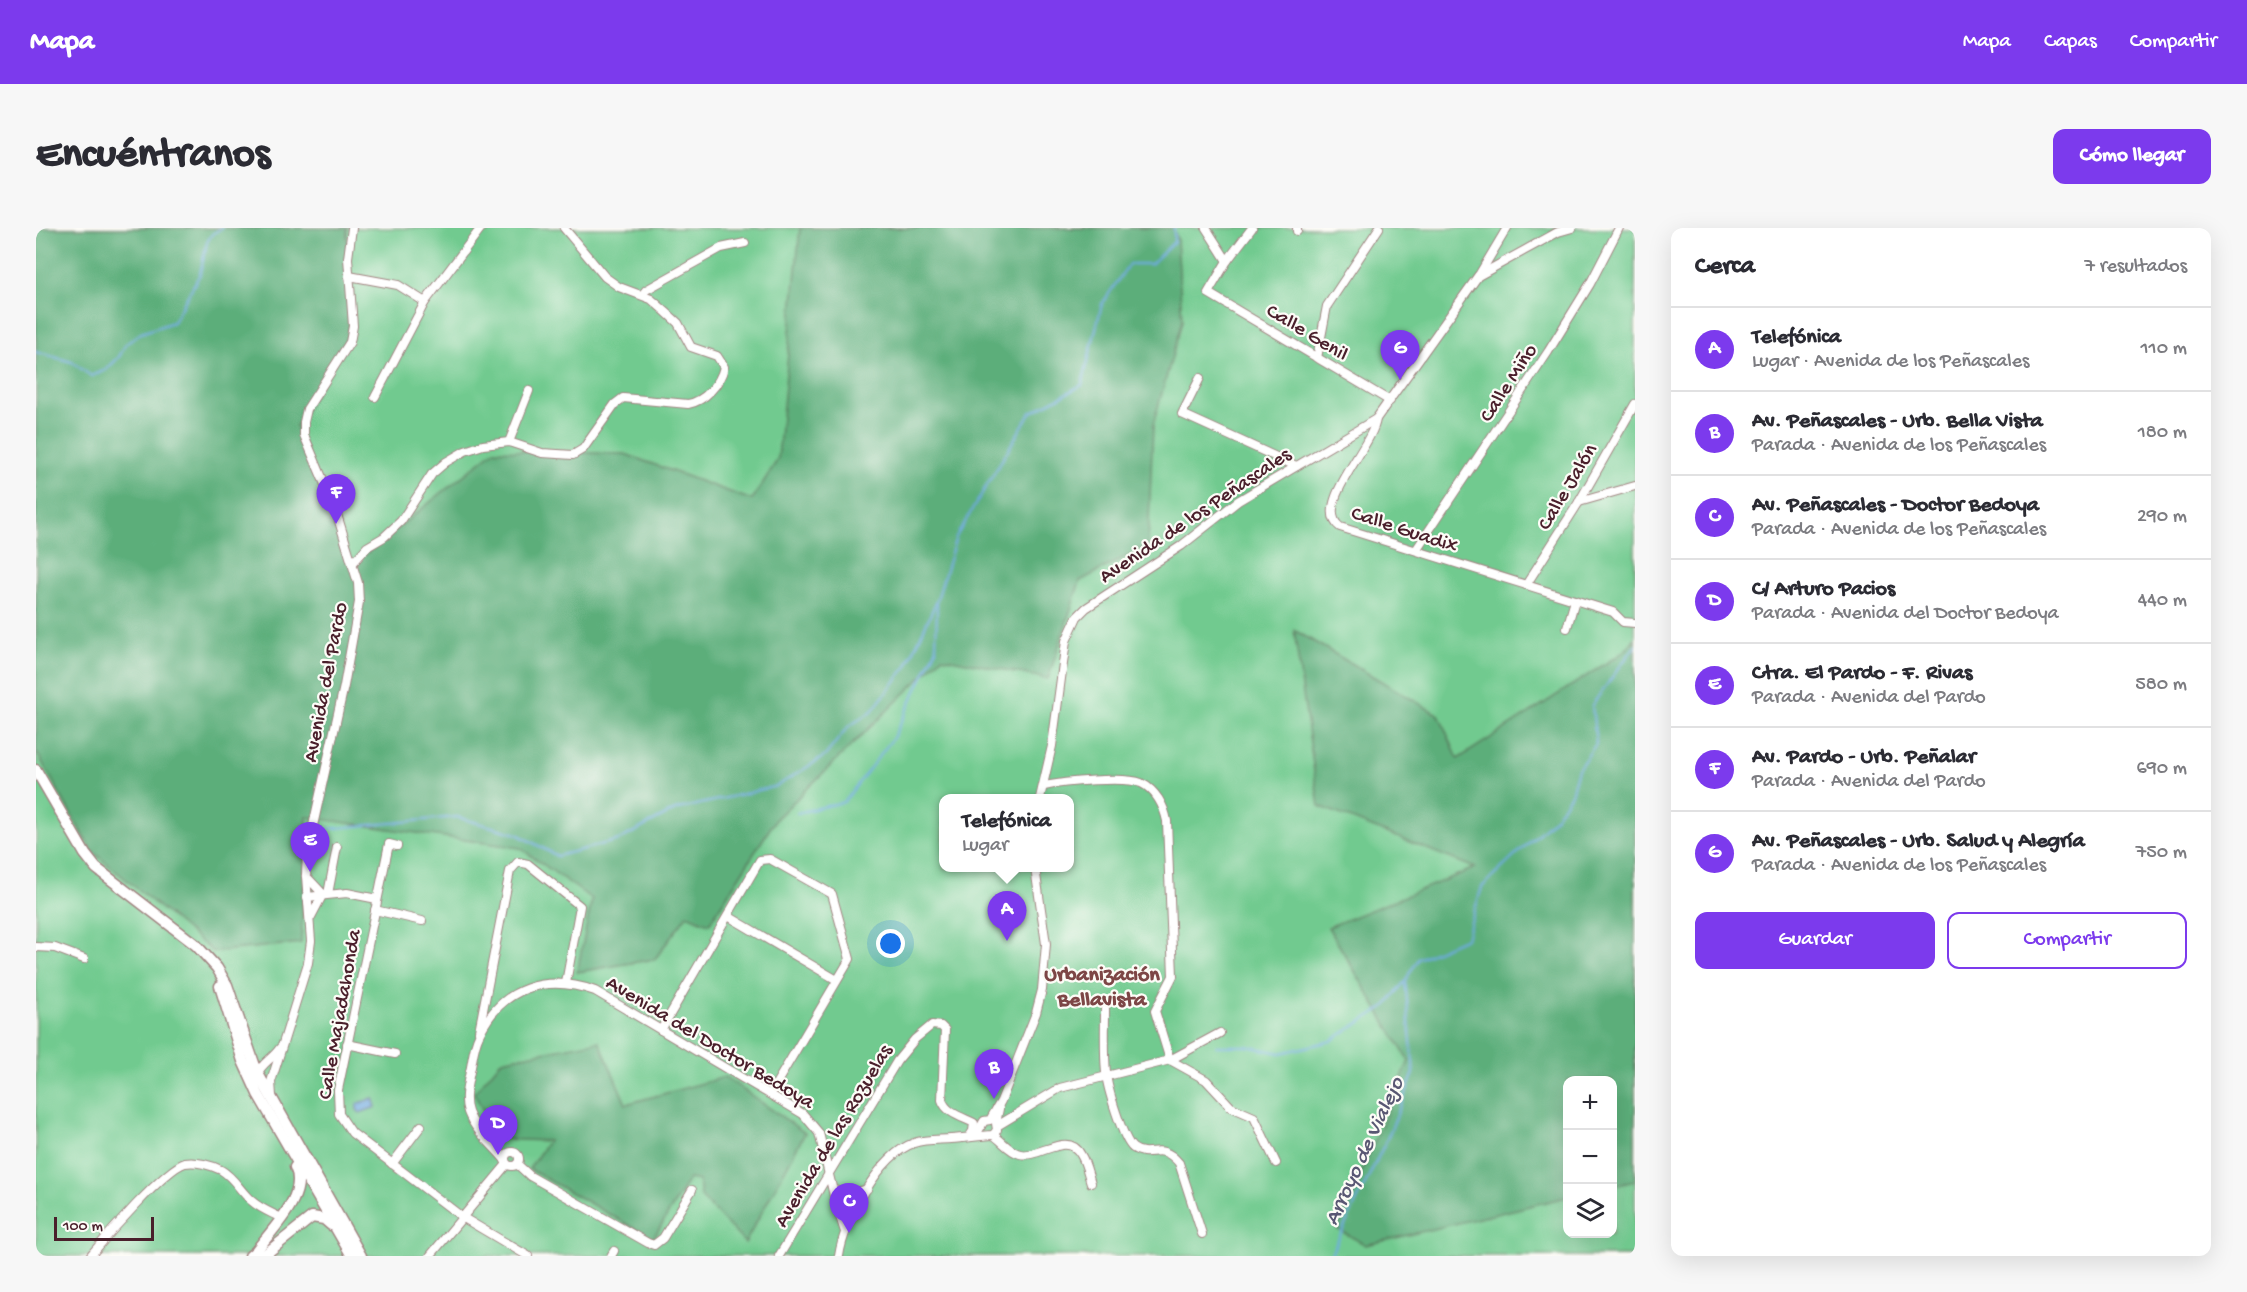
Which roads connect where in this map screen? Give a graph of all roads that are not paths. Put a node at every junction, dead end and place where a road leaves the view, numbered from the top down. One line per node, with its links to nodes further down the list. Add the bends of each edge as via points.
1 (352, 228): 12 (street, Avenida del Pardo)
2 (481, 228): 15 (street)
3 (564, 228): 14 (street, via 605,276 619,287)
4 (1206, 228): 11 (street)
5 (1252, 228): 11 (street)
6 (1379, 228): 16 (street, via 1326,306)
7 (1507, 228): 13 (street)
8 (1572, 228): 13 (street, Avenida de los Peñascales)
9 (1619, 228): 29 (street, Calle Miño, via 1548,352)
10 (745, 243): 14 (street, via 721,248)
11 (1227, 261): 16 (street, Calle Genil, via 1208,292)
12 (349, 276): 15 (street, via 399,285); 28 (street, Avenida del Pardo, via 353,326 350,342 314,395 304,422 304,435)
13 (1478, 276): 20 (street, Avenida de los Peñascales)
14 (642, 295): 23 (street, via 676,321 691,347 717,356 723,364 723,372 705,398 688,404 623,398 583,449 573,454 542,453)
15 (425, 302): 19 (street)
16 (1317, 358): 20 (street, Calle Genil)
17 (1200, 378): 24 (street, via 1182,414)
18 (529, 391): 23 (street)
19 (375, 397)
20 (1390, 401): 22 (street, Avenida de los Peñascales)
21 (1635, 404): 26 (street, Calle Jalón)
22 (1376, 419): 24 (street, Avenida de los Peñascales); 29 (street, Calle Guadix, via 1370,437 1334,496 1332,516 1340,526)
23 (509, 442): 27 (street, via 465,451 447,462 432,474 401,521)
24 (1296, 466): 36 (street, Avenida de los Peñascales, via 1238,501 1181,546 1077,617 1066,641)
25 (1635, 486): 26 (street)
26 (1579, 502): 31 (street, Calle Jalón)
27 (367, 547): 28 (street); 30 (street)
28 (348, 549): 30 (street, Avenida del Pardo)
29 (1416, 550): 31 (street, Calle Guadix)
30 (352, 564): 41 (street, Avenida del Pardo, via 358,584 356,632 307,853)
31 (1526, 585): 32 (street, Calle Guadix)
32 (1575, 600): 33 (street, Calle Guadix, via 1613,612 1623,622); 34 (street)
33 (1635, 623)
34 (1567, 628)
35 (36, 770): 49 (main road, via 96,868)
36 (1044, 786): 37 (street, Avenida de los Peñascales); 63 (street, via 1131,780 1148,788 1161,802 1167,821 1173,976 1155,1011)
37 (1041, 794)
38 (397, 846): 44 (street, Calle Majadahonda, via 389,844)
39 (337, 847): 42 (street, Avenida del Pardo)
40 (1036, 872): 71 (street, via 1046,944 1042,990)
41 (306, 876): 42 (street); 43 (street, Avenida del Pardo)
42 (325, 894): 43 (street); 44 (street, via 347,893); 47 (street, Avenida del Pardo)
43 (307, 897): 47 (street, Avenida del Pardo)
44 (377, 899): 45 (street, Calle Majadahonda)
45 (375, 910): 48 (street); 61 (street, Calle Majadahonda)
46 (728, 916): 52 (street); 52 (street, via 760,860 770,859 832,894 850,959); 57 (street)
47 (310, 919): 60 (street, Avenida del Pardo, via 308,963)
48 (422, 921)
49 (196, 945): 64 (main road, via 227,985 250,1055); 72 (main road, via 221,987 243,1061)
50 (36, 947): 51 (street, via 55,948)
51 (84, 959)
52 (837, 980): 67 (street)
53 (566, 983): 54 (street, via 580,906 528,864 518,862 510,871); 55 (street, Avenida del Doctor Bedoya, via 535,985); 57 (street, Avenida del Doctor Bedoya, via 595,991)
54 (486, 994): 55 (street); 59 (street)
55 (501, 1004): 59 (street, Avenida del Doctor Bedoya)
56 (1105, 1008): 65 (street)
57 (661, 1030): 67 (street, Avenida del Doctor Bedoya)
58 (1220, 1033): 63 (street)
59 (477, 1038): 74 (street, Avenida del Doctor Bedoya, via 465,1097 475,1126)
60 (284, 1042): 64 (street); 66 (street, Avenida del Pardo)
61 (347, 1044): 62 (street); 78 (street, Calle Majadahonda, via 338,1090 339,1114 352,1132)
62 (395, 1054)
63 (1170, 1060): 65 (street); 77 (street, via 1206,1080 1231,1107 1254,1117)
64 (262, 1066): 66 (street, via 269,1067); 68 (main road); 72 (street, via 257,1082)
65 (1106, 1076): 71 (street, via 1060,1088); 93 (street, via 1130,1145 1142,1152 1168,1152 1179,1163)
66 (272, 1082): 68 (street)
67 (770, 1094): 80 (street, Avenida del Doctor Bedoya, via 813,1123 819,1132)
68 (273, 1103): 95 (main road)
69 (422, 1125): 78 (street)
70 (979, 1126): 71 (street, via 984,1121); 73 (street); 80 (street, Avenida de las Rozuelas, via 944,1107 945,1030 932,1025 905,1049)
71 (993, 1128): 73 (street); 81 (street, via 1007,1147 1020,1154 1035,1154 1057,1145 1071,1146 1081,1155)
72 (279, 1131): 85 (main road); 86 (main road, via 298,1173)
73 (972, 1136): 82 (street, via 914,1143 888,1160)
74 (491, 1143): 75 (street, Avenida del Doctor Bedoya); 76 (street, Avenida del Doctor Bedoya)
75 (513, 1152): 76 (street, via 506,1155); 79 (street, via 519,1157)
76 (506, 1162): 79 (street); 89 (street)
77 (1275, 1163)
78 (392, 1164): 89 (street, Calle Majadahonda)
79 (517, 1164): 83 (street, via 530,1176 654,1245 663,1238)
80 (829, 1174): 84 (street, Avenida del Doctor Bedoya); 103 (street, Avenida de las Rozuelas)
81 (1091, 1183)
82 (867, 1189): 84 (street, via 854,1194); 88 (street)
83 (692, 1190)
84 (834, 1190): 87 (street, Avenida del Doctor Bedoya); 88 (street)
85 (317, 1195): 86 (main road, via 301,1194); 91 (main road); 95 (main road, via 325,1199)
86 (294, 1201): 90 (main road)
87 (836, 1204): 88 (street); 92 (street, Avenida del Doctor Bedoya)
88 (856, 1212): 92 (street)
89 (462, 1217): 101 (street); 102 (street, Calle Majadahonda)
90 (278, 1222): 94 (street); 96 (street, via 221,1170 202,1163 185,1163 169,1173); 97 (main road)
91 (336, 1230): 94 (main road, via 324,1219 312,1217); 99 (main road)
92 (845, 1232): 104 (street)
93 (1202, 1234)
94 (287, 1237): 98 (main road)
95 (352, 1241): 100 (main road)
96 (90, 1256)
97 (250, 1256)
98 (263, 1256)
99 (352, 1256)
100 (362, 1256)
101 (430, 1256)
102 (528, 1256)
103 (779, 1256)
104 (840, 1256)

